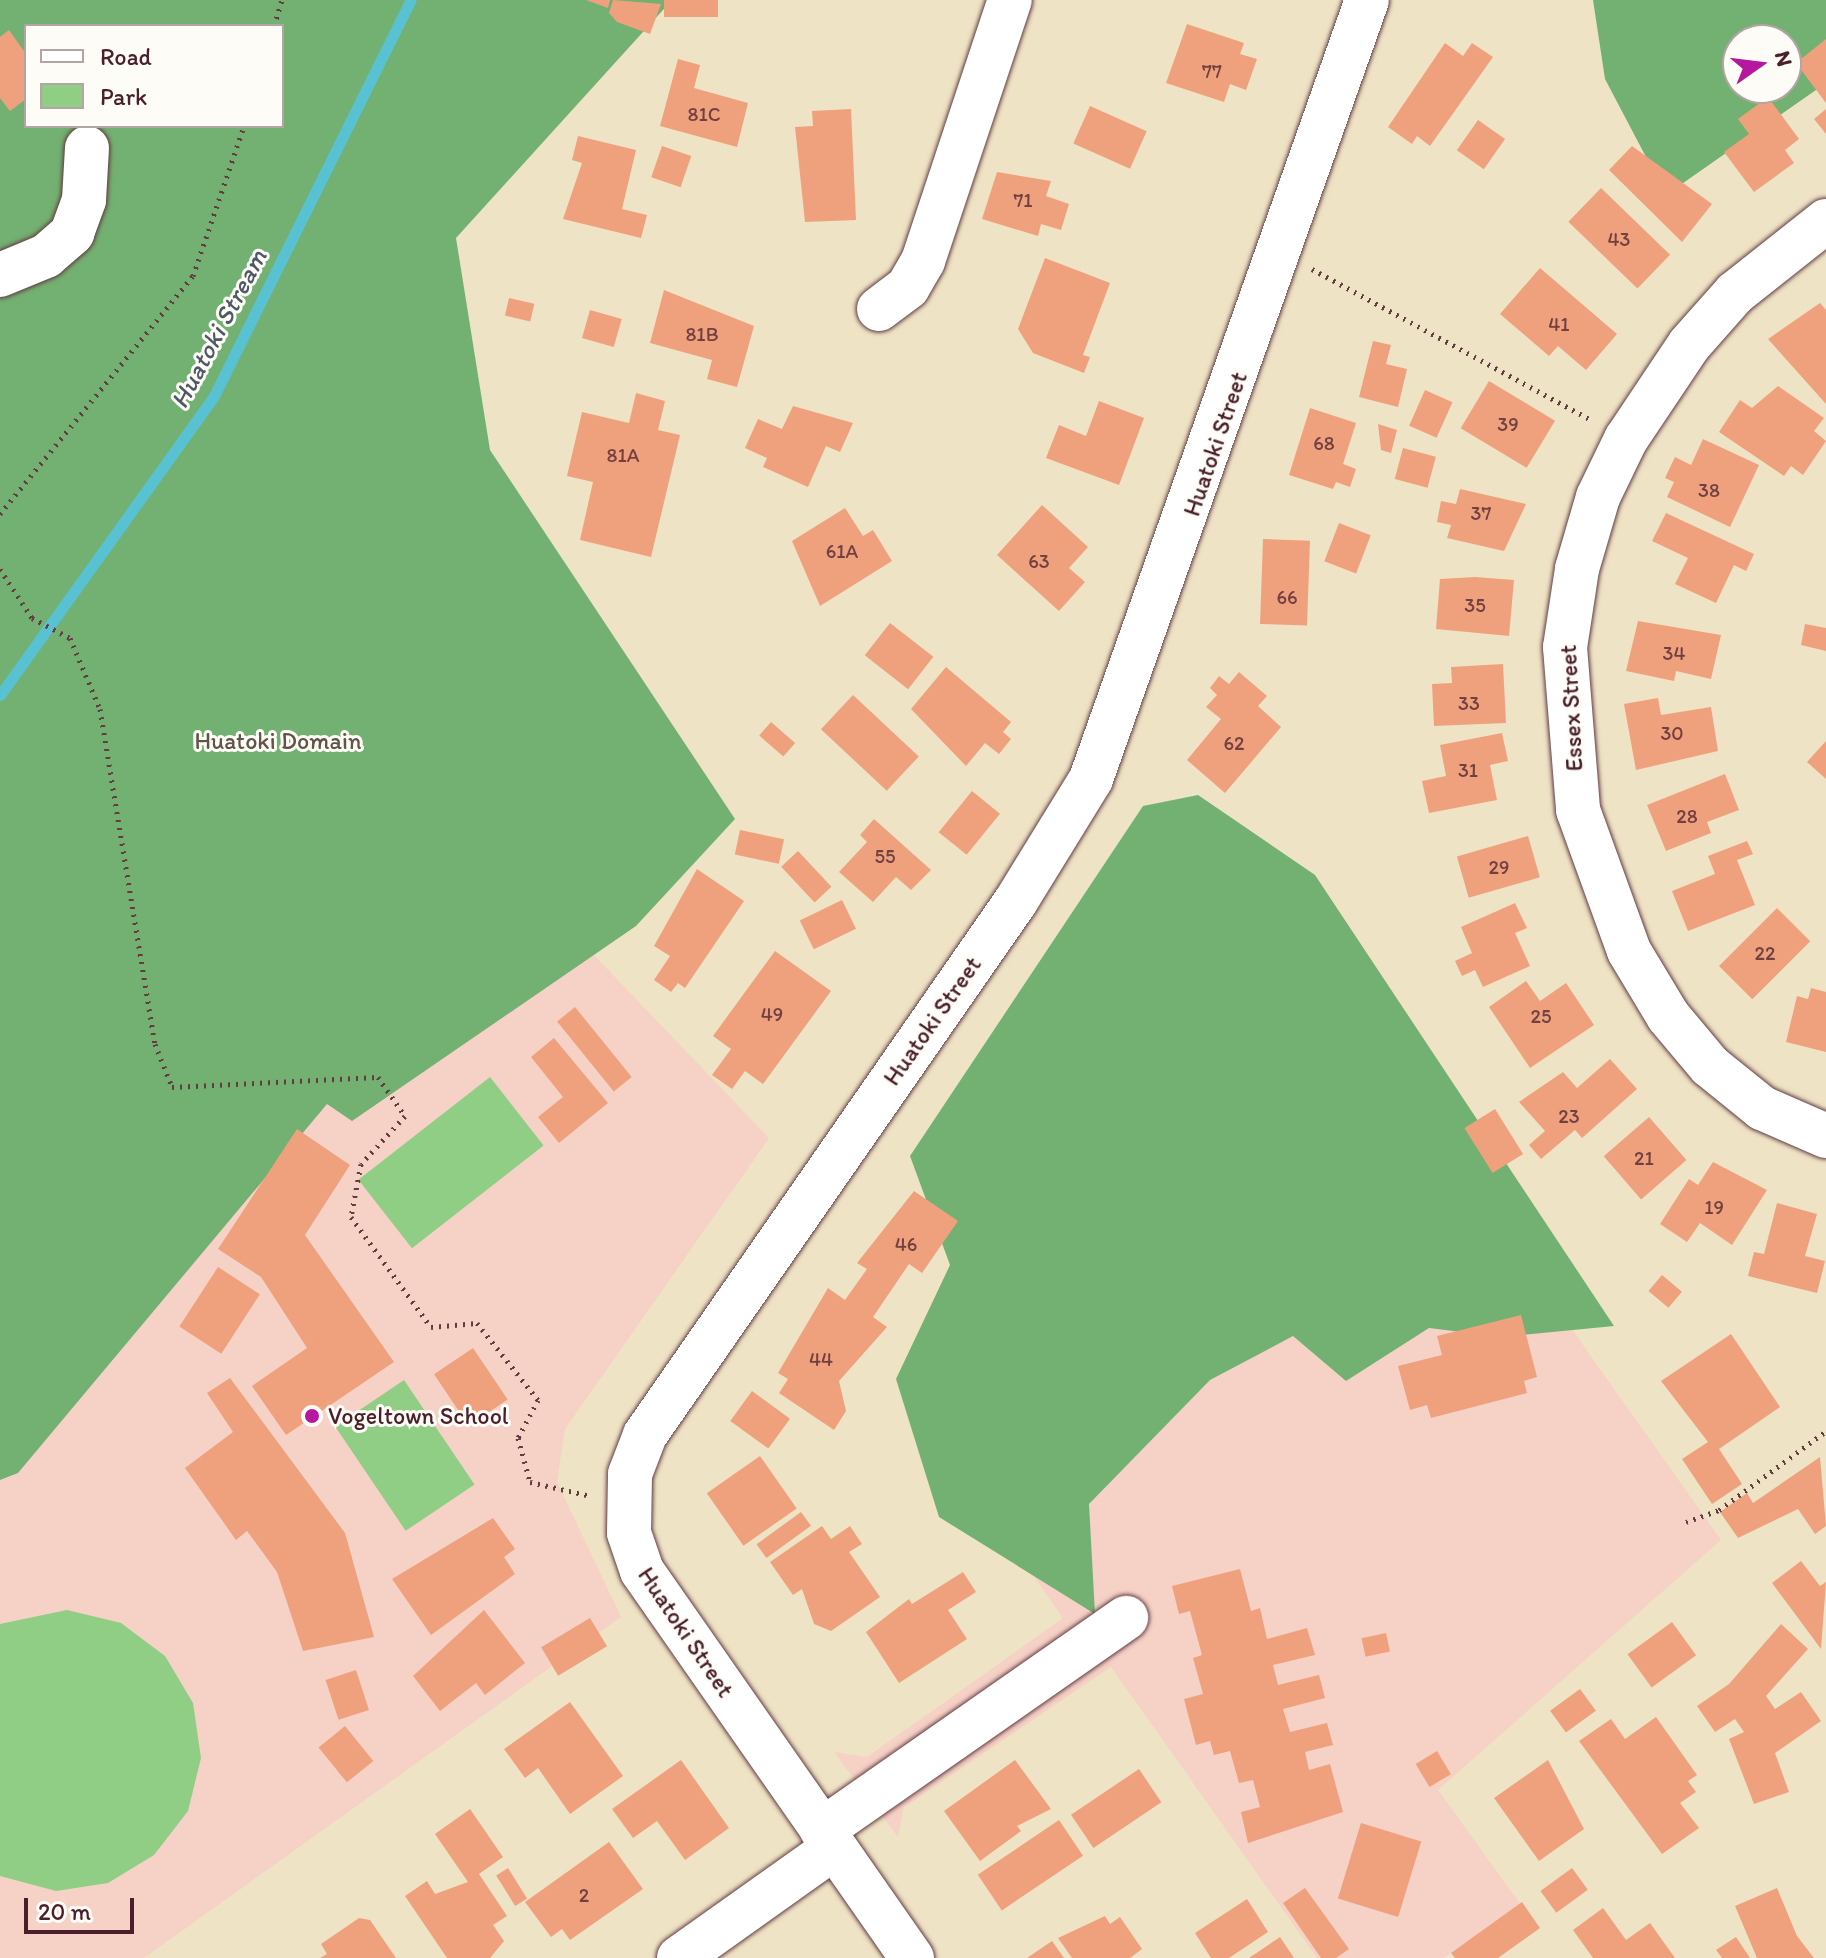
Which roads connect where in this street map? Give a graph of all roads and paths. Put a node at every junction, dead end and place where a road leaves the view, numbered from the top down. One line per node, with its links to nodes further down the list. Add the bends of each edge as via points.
1 (282, 0): 4 (path)
2 (1010, 0): 10 (main road, via 923,261 908,287)
3 (1367, 0): 8 (main road, Huatoki Street)
4 (275, 24)
5 (243, 128): 12 (path, via 193,276)
6 (87, 148): 9 (main road, via 84,200 72,233 46,256)
7 (1826, 221): 11 (main road, Essex Street, via 1735,293 1689,345)
8 (1283, 253): 11 (path); 16 (main road, Huatoki Street, via 1091,779 1016,901 645,1435)
9 (0, 275)
10 (879, 309)
11 (1626, 439): 14 (main road, Essex Street, via 1585,540 1565,647 1578,810 1600,885 1668,1016 1710,1066 1762,1108)
12 (0, 514)
13 (0, 569): 16 (path, via 32,618 70,638 100,709 155,1044 172,1087 378,1077 405,1116 361,1164 351,1217 431,1327 477,1323 538,1400 518,1438 530,1482)
14 (1826, 1136)
15 (1826, 1431): 17 (path, via 1719,1510)
16 (627, 1505): 19 (main road, Huatoki Street, via 642,1571)
17 (1686, 1522)
18 (1126, 1618): 19 (main road)
19 (828, 1839): 20 (main road); 21 (main road, Huatoki Street)
20 (679, 1958)
21 (912, 1958)

